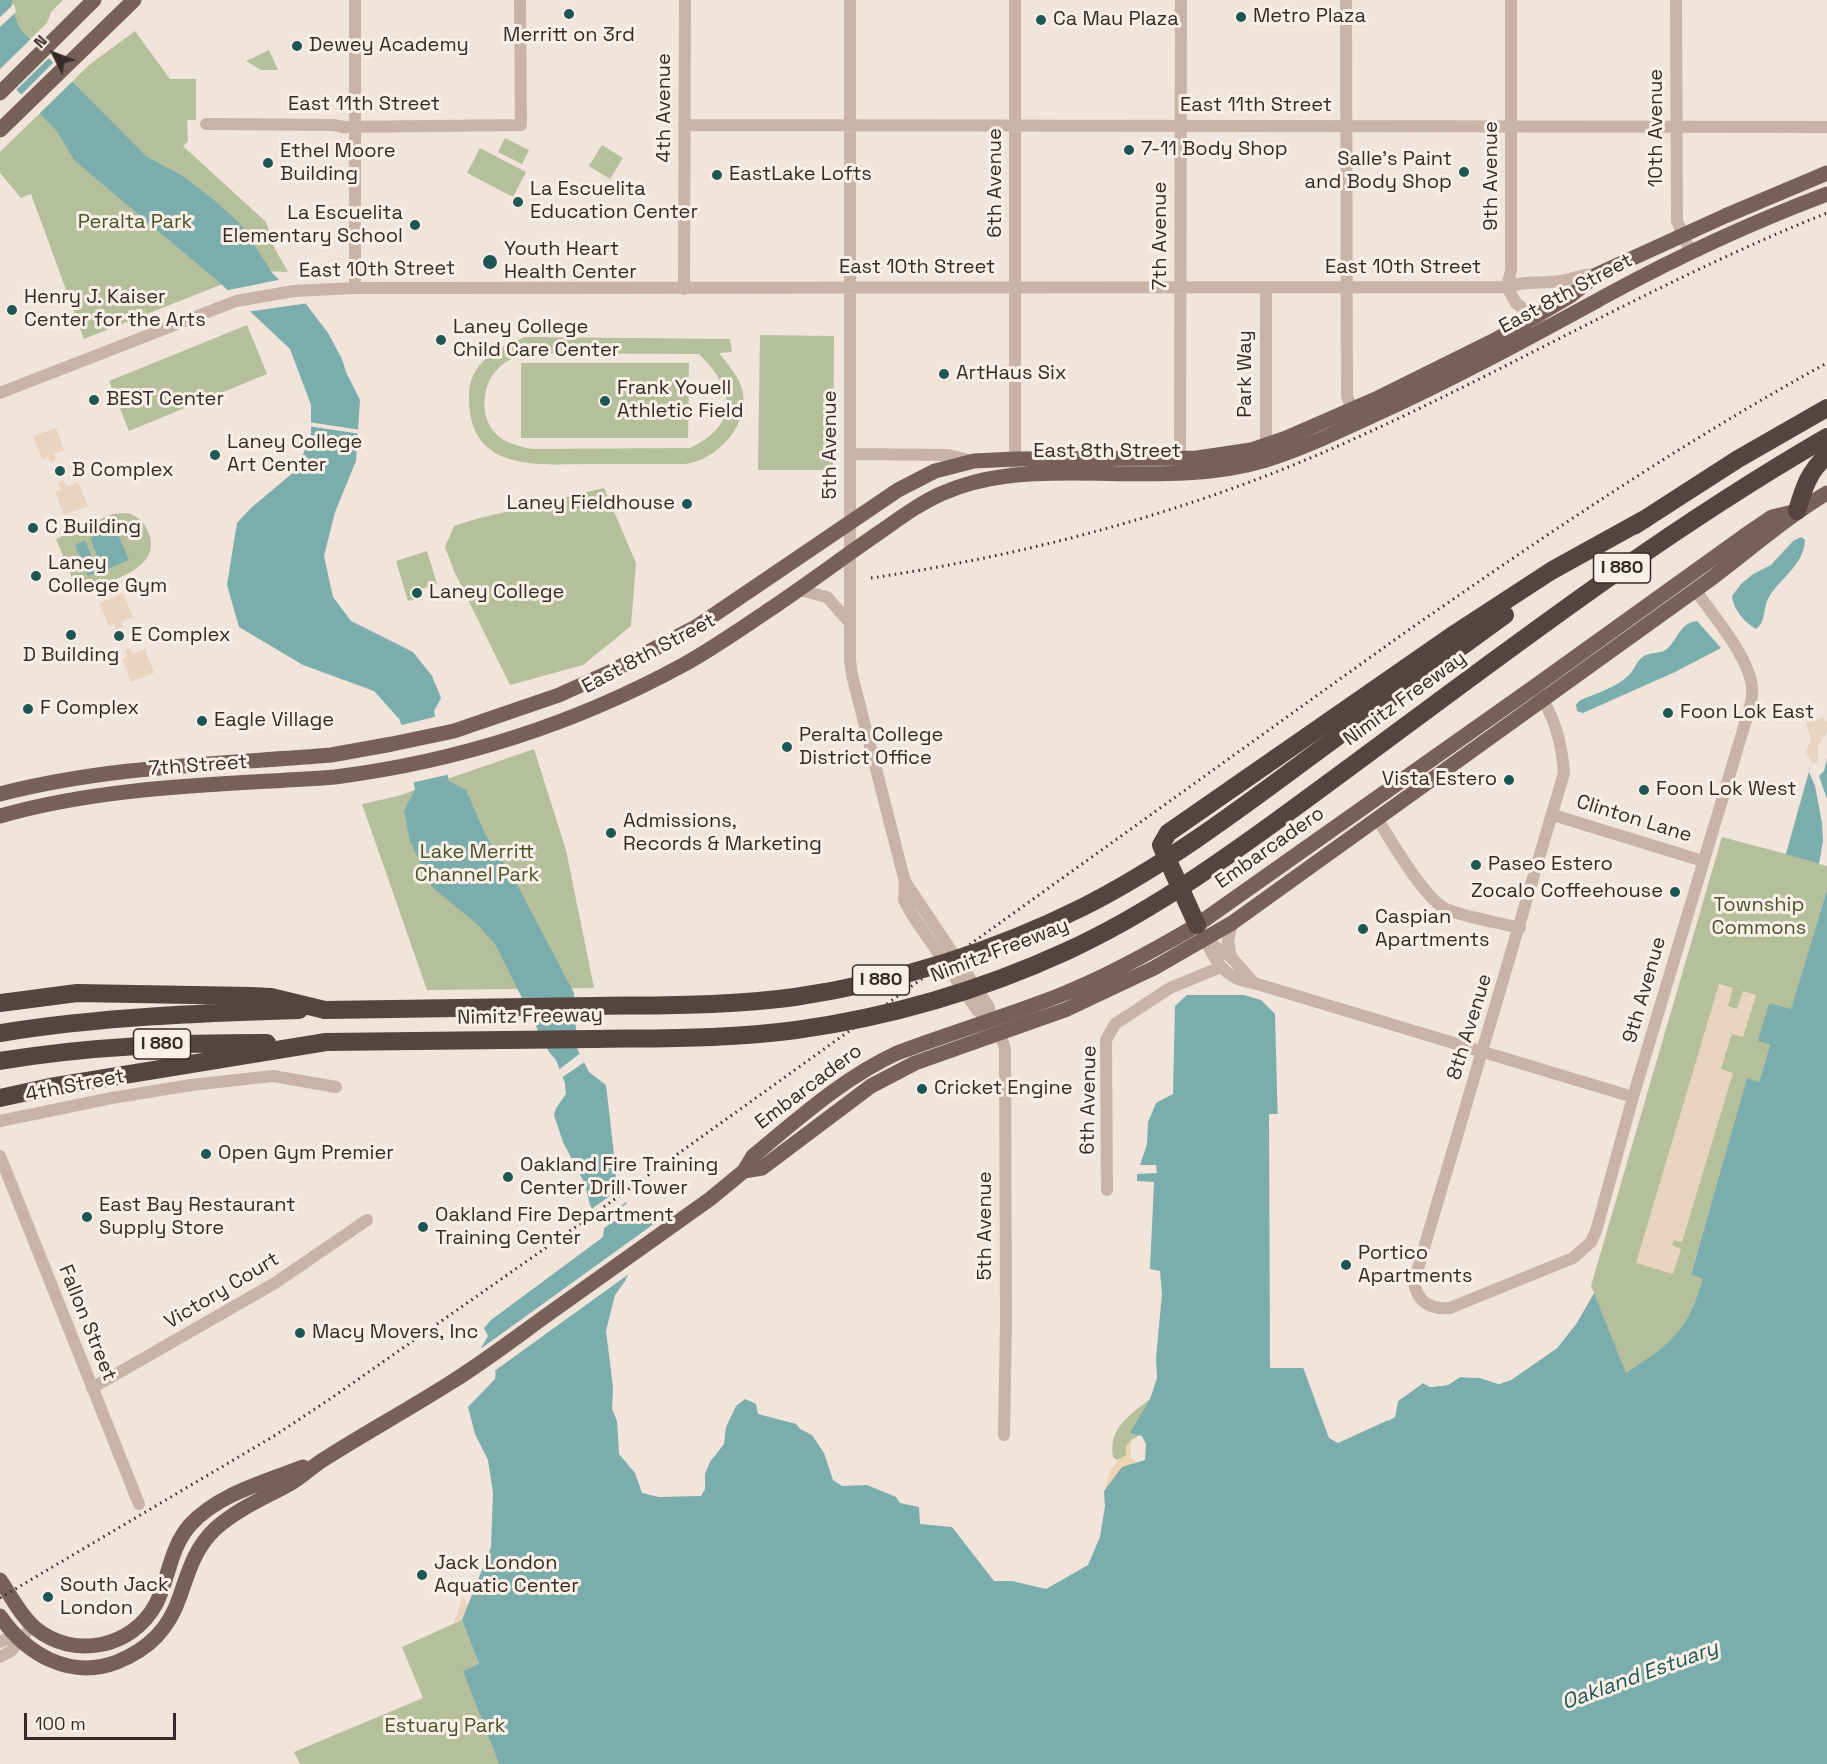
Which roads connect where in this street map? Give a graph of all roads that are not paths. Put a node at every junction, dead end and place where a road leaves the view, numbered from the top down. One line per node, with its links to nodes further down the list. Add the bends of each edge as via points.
1 (94, 0): 12 (main road)
2 (134, 0): 13 (main road)
3 (355, 0): 18 (street)
4 (520, 0): 18 (street, East 11th Street, via 521,126)
5 (685, 0): 15 (street, 4th Avenue)
6 (850, 0): 16 (street, 5th Avenue)
7 (1015, 0): 17 (street, 6th Avenue)
8 (1181, 0): 19 (street, 7th Avenue)
9 (1346, 0): 20 (street)
10 (1511, 0): 21 (street, 9th Avenue)
11 (1676, 0): 22 (street, 10th Avenue)
12 (0, 93)
13 (5, 124)
14 (206, 124): 18 (street, East 11th Street)
15 (684, 125): 16 (street, East 11th Street); 36 (street, 4th Avenue)
16 (849, 125): 17 (street, East 11th Street); 33 (street, 5th Avenue)
17 (1016, 125): 19 (street, East 11th Street); 29 (street, 6th Avenue)
18 (355, 126): 32 (street)
19 (1181, 126): 20 (street, East 11th Street); 30 (street, 7th Avenue)
20 (1347, 126): 21 (street, East 11th Street); 35 (street)
21 (1511, 126): 22 (street, East 11th Street); 31 (street, 9th Avenue, via 1511,270)
22 (1676, 126): 23 (street, East 11th Street); 26 (street, 10th Avenue, via 1677,220)
23 (1827, 126)
24 (1827, 173): 26 (main road, East 8th Street)
25 (1827, 194): 27 (main road, East 8th Street)
26 (1683, 235): 27 (street, 10th Avenue); 28 (main road, East 8th Street)
27 (1691, 253): 38 (main road, East 8th Street)
28 (1598, 274): 31 (street, East 10th Street, via 1546,283 1519,282); 37 (main road, East 8th Street, via 1570,297)
29 (1016, 287): 30 (street, East 10th Street); 33 (street, East 10th Street); 49 (street, 6th Avenue)
30 (1180, 287): 34 (street, East 10th Street); 48 (street, 7th Avenue)
31 (1507, 287): 35 (street, East 10th Street); 37 (street, via 1516,303)
32 (355, 288): 36 (street, East 10th Street); 39 (street, East 10th Street, via 264,294 236,301)
33 (851, 288): 36 (street, East 10th Street); 44 (street, 5th Avenue)
34 (1266, 288): 35 (street, East 10th Street); 43 (street, Park Way)
35 (1347, 288): 41 (street, via 1347,396)
36 (684, 289)
37 (1534, 318): 38 (street); 41 (main road, East 8th Street)
38 (1554, 326): 41 (main road, East 8th Street, via 1436,386)
39 (0, 393)
40 (1827, 408): 53 (highway, Nimitz Freeway / I 880, via 1737,459)
41 (1354, 416): 43 (main road, East 8th Street)
42 (1827, 436): 79 (highway, Nimitz Freeway / I 880, bridge, via 1584,594 1208,870 1144,911 1050,958 947,997 795,1030 683,1038)
43 (1267, 452): 48 (main road, East 8th Street, via 1234,453)
44 (850, 454): 46 (street, East 8th Street, via 948,455); 54 (street, 5th Avenue)
45 (1827, 456): 52 (highway, via 1809,476)
46 (975, 461): 49 (main road, East 8th Street); 54 (main road, East 8th Street, via 918,479)
47 (1827, 463): 50 (highway)
48 (1180, 466): 49 (main road, East 8th Street)
49 (1015, 467): 55 (main road, East 8th Street, via 936,496)
50 (1827, 475)
51 (1827, 494): 52 (main road, Embarcadero)
52 (1797, 511): 57 (main road, Embarcadero); 59 (main road, Embarcadero, via 1772,517)
53 (1645, 519): 70 (highway, via 1551,571 1456,633 1168,833 1161,845); 75 (highway, Nimitz Freeway / I 880, bridge, via 1527,599 1199,837 1085,905 964,957 835,990 737,1003)
54 (851, 522): 55 (street, 5th Avenue); 61 (main road, East 8th Street, via 696,627 612,671 559,695 454,731)
55 (851, 552): 56 (main road, East 8th Street); 58 (street, 5th Avenue)
56 (799, 590): 58 (street, via 827,597); 62 (main road, East 8th Street, via 686,663 624,694 538,730)
57 (1696, 591): 60 (main road, Embarcadero); 67 (street, 9th Avenue, via 1741,657 1753,690)
58 (850, 623): 76 (street, 5th Avenue, via 852,675 905,882 988,1007)
59 (1534, 687): 60 (street, 8th Avenue); 70 (main road, Embarcadero, via 1226,904)
60 (1543, 700): 64 (street, 8th Avenue, via 1563,750 1564,773); 66 (main road, Embarcadero)
61 (392, 744): 63 (main road, 7th Street, via 331,754 124,771)
62 (400, 768): 65 (main road, 7th Street, via 335,777 132,792)
63 (0, 794)
64 (1553, 814): 67 (street, Clinton Lane); 69 (street, 8th Avenue)
65 (0, 816)
66 (1377, 819): 68 (main road, Embarcadero); 69 (street, via 1435,901 1446,909)
67 (1703, 861): 83 (street, 9th Avenue)
68 (1232, 923): 70 (main road, Embarcadero); 71 (street, via 1228,941)
69 (1520, 928): 80 (street, 8th Avenue)
70 (1201, 932): 71 (street); 72 (street); 76 (main road, Embarcadero, via 1165,944 1078,987); 78 (main road, Embarcadero, via 1154,969)
71 (1232, 957): 73 (street)
72 (1221, 968): 73 (street, via 1240,982); 88 (street, 6th Avenue, via 1170,988 1115,1024 1107,1040)
73 (1254, 983): 80 (street)
74 (0, 1003): 75 (highway, via 77,993 251,996)
75 (325, 1010): 77 (highway, Nimitz Freeway / I 880, via 131,1017)
76 (990, 1020): 78 (street, 5th Avenue); 87 (main road, Embarcadero, via 897,1053 864,1070 753,1156)
77 (0, 1033)
78 (1000, 1035): 87 (main road, Embarcadero, via 892,1074 848,1102 762,1168); 92 (street, 5th Avenue, via 1005,1052)
79 (326, 1042): 81 (highway, Nimitz Freeway / I 880, via 133,1046); 84 (highway)
80 (1484, 1052): 83 (street); 90 (street, 8th Avenue, via 1414,1282 1421,1300)
81 (0, 1061)
82 (336, 1087): 85 (street, 4th Street, via 273,1076 112,1098)
83 (1634, 1097): 90 (street, 9th Avenue, via 1596,1231 1584,1250 1450,1308)
84 (0, 1098)
85 (0, 1121)
86 (1, 1161): 91 (street, Fallon Street)
87 (744, 1171): 93 (main road, Embarcadero, via 464,1375)
88 (1107, 1190)
89 (367, 1220): 91 (street, Victory Court, via 283,1278)
90 (1430, 1306)
91 (92, 1388): 94 (street, Fallon Street)
92 (1004, 1435)
93 (325, 1458): 97 (main road, via 224,1499 204,1512 176,1546 155,1605 125,1636 108,1644 86,1647 48,1637); 98 (main road, via 294,1481 234,1514 206,1538 190,1564 172,1616 157,1637 137,1653 113,1663 74,1666 50,1661)
94 (139, 1504)
95 (0, 1580): 97 (main road)
96 (0, 1616): 98 (main road)
97 (32, 1626): 98 (street)
98 (19, 1640): 99 (street); 100 (street, via 11,1652)
99 (0, 1642)
100 (0, 1657)

